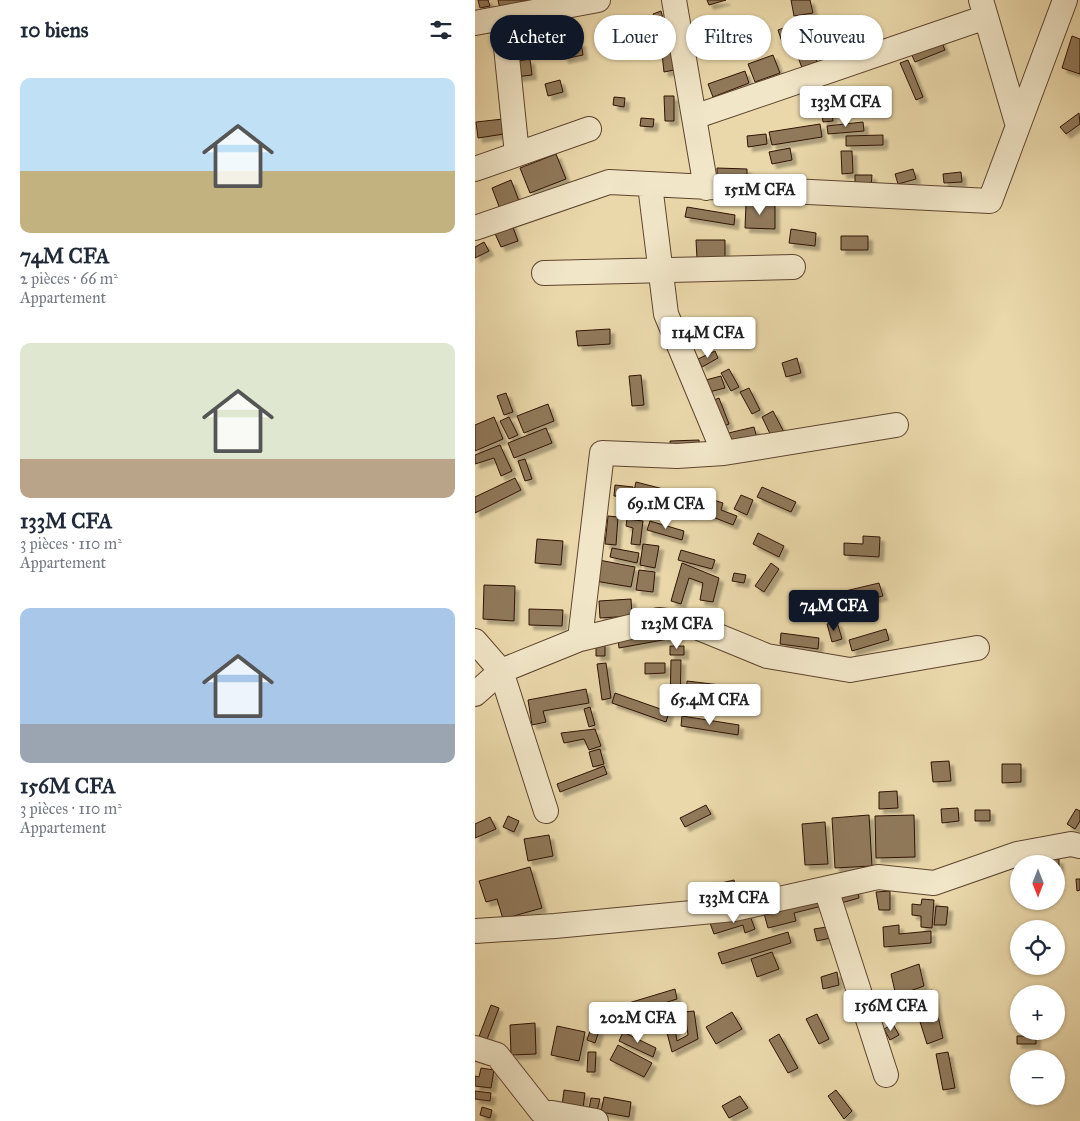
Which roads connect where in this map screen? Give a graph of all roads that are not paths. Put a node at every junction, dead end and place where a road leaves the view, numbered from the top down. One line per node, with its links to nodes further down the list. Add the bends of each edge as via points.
1 (598, 0): 5 (street)
2 (674, 0): 9 (street)
3 (1065, 0): 10 (street)
4 (983, 8): 9 (street); 10 (street)
5 (519, 15)
6 (490, 20): 7 (street)
7 (475, 23)
8 (507, 60): 12 (street)
9 (694, 117): 15 (street)
10 (1018, 126): 15 (street, via 989,201)
11 (589, 129): 12 (street)
12 (517, 154): 13 (street)
13 (475, 169)
14 (650, 185): 15 (street); 16 (street, via 609,182); 18 (street)
15 (706, 188)
16 (475, 228)
17 (793, 267): 18 (street)
18 (661, 270): 19 (street); 21 (street, via 666,314)
19 (544, 272)
20 (896, 425): 21 (street)
21 (724, 453): 22 (street, via 677,456 602,453)
22 (580, 639): 24 (street, via 659,620 689,624 767,656 850,670); 25 (street)
23 (475, 641): 25 (street)
24 (977, 648)
25 (501, 671): 26 (street); 27 (street)
26 (475, 694)
27 (546, 811)
28 (1080, 846): 29 (street, via 1071,844 1017,854 934,883 879,877)
29 (826, 889): 30 (street, via 734,909); 32 (street)
30 (475, 931)
31 (475, 1048): 33 (street, via 497,1055 541,1111)
32 (886, 1075)
33 (596, 1121)

